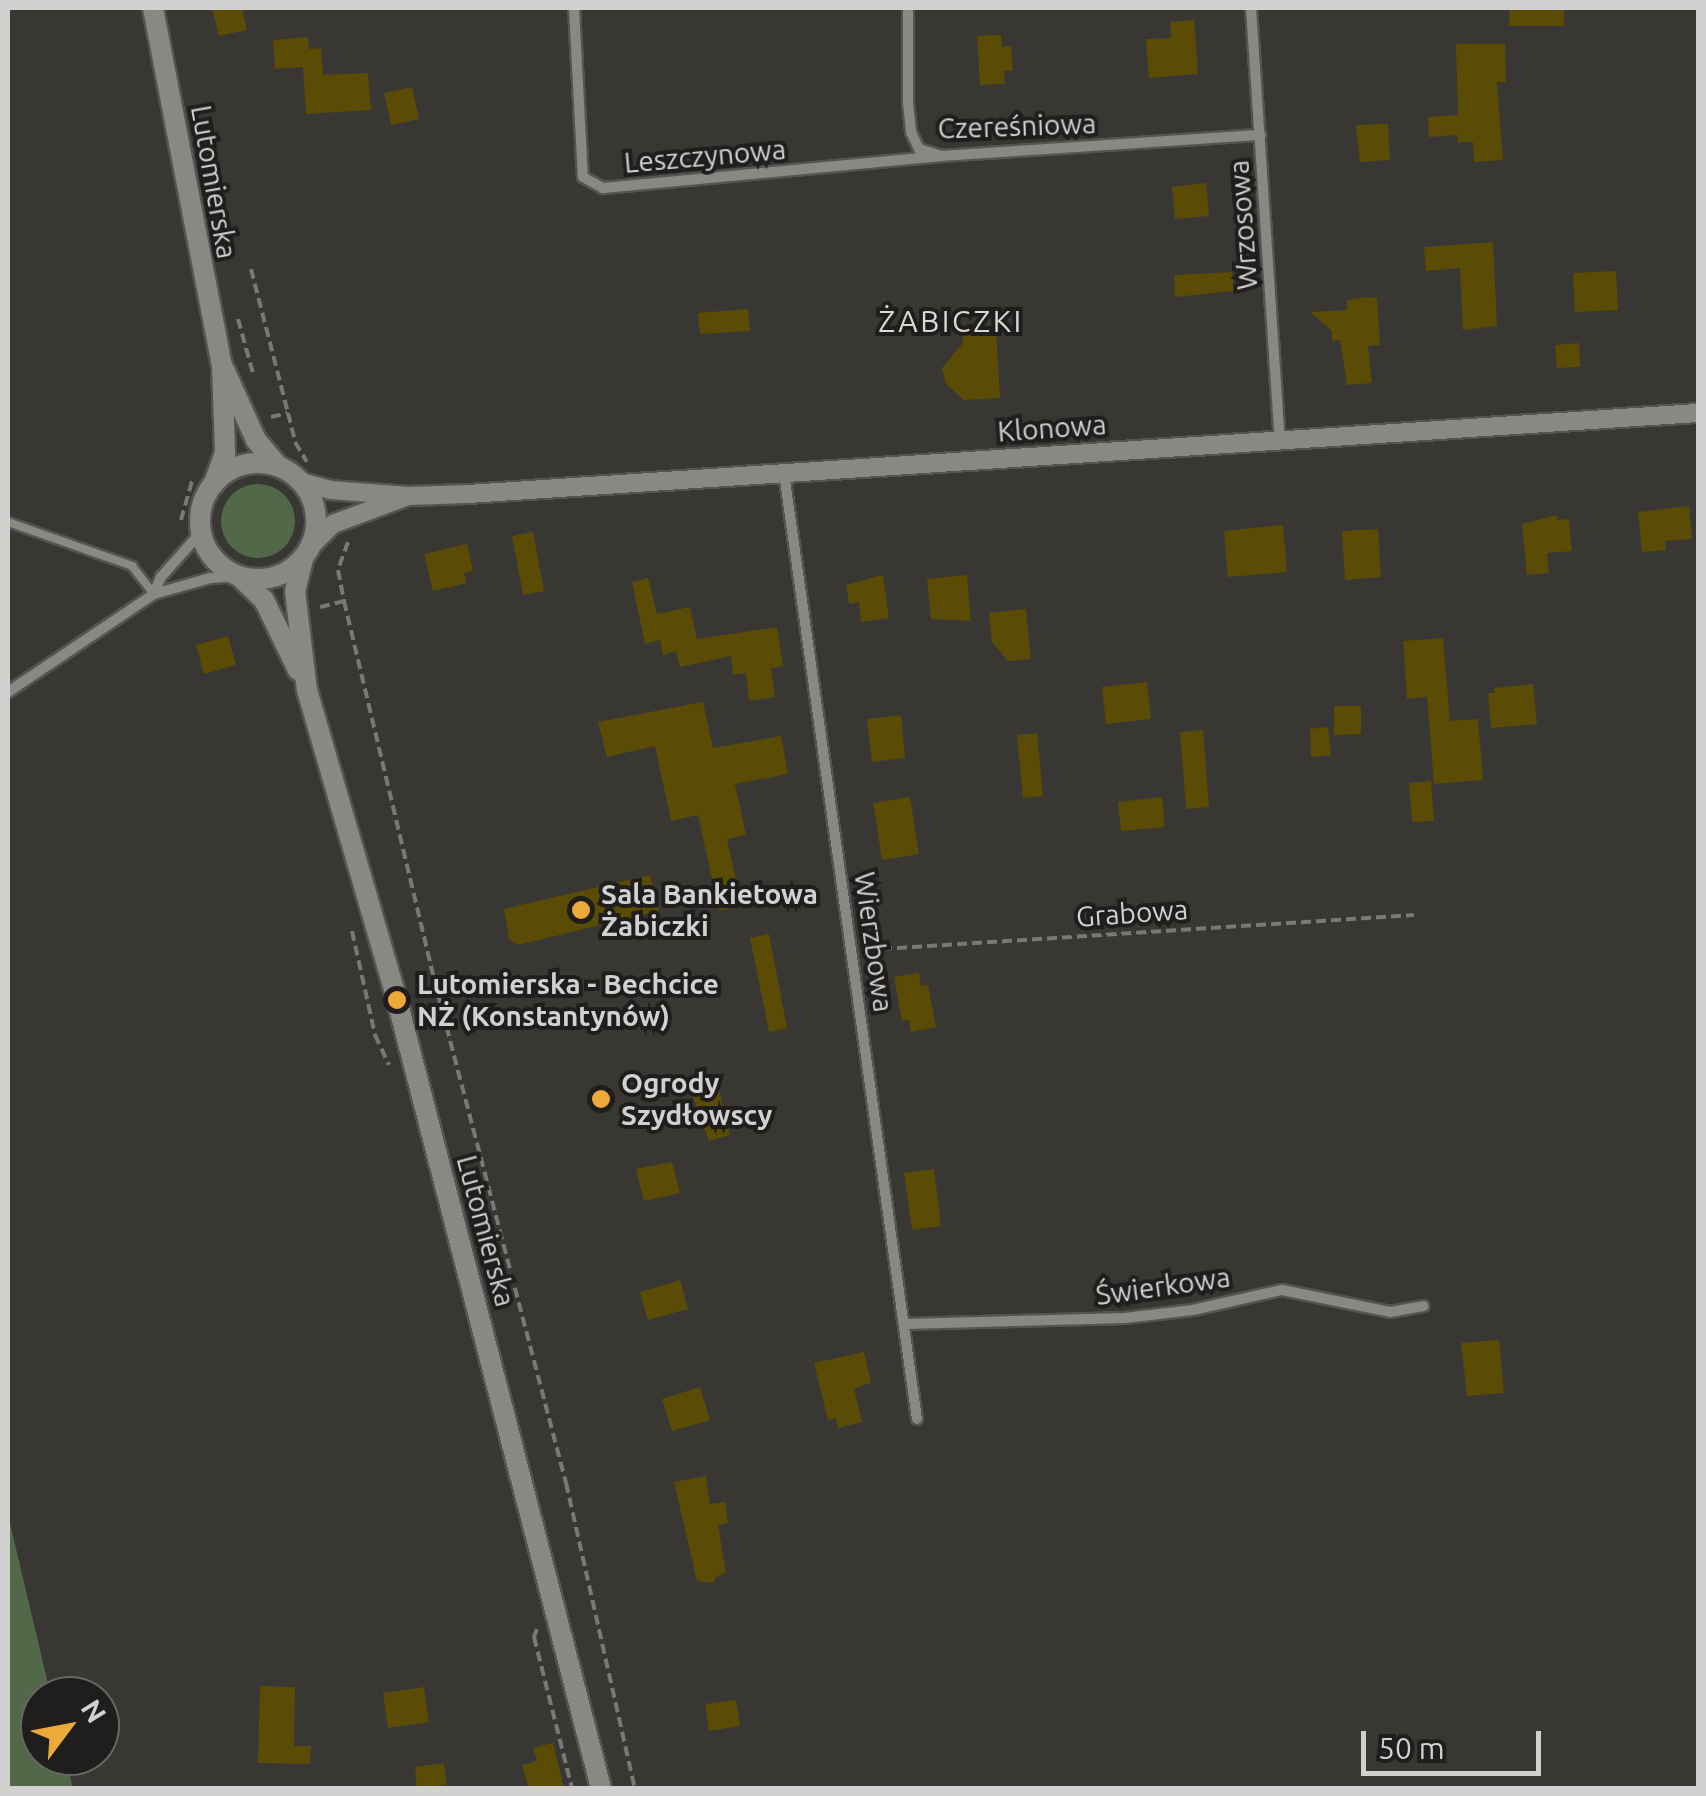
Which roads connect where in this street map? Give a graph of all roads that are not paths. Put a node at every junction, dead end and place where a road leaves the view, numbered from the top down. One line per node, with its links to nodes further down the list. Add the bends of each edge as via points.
1 (153, 8): 7 (main road, Lutomierska)
2 (574, 8): 6 (street, Leszczynowa, via 584,176 603,188)
3 (908, 8): 6 (street, Czereśniowa, via 910,132 919,149)
4 (1251, 8): 5 (street, Wrzosowa)
5 (1260, 135): 6 (street, Czereśniowa); 9 (street, Wrzosowa)
6 (942, 156)
7 (222, 365): 10 (main road, Lutomierska, via 256,440); 13 (main road, Lutomierska, via 225,454)
8 (1698, 412): 9 (street, Klonowa)
9 (1280, 440): 11 (street, Klonowa)
10 (278, 466): 12 (main road); 13 (main road, via 250,464)
11 (784, 472): 14 (street, Klonowa); 23 (street, Wierzbowa)
12 (308, 475): 14 (street, Klonowa, via 330,490); 17 (main road, via 314,506)
13 (204, 481): 16 (main road)
14 (409, 496): 17 (street, Klonowa, via 333,524)
15 (8, 522): 19 (lane, via 132,566)
16 (200, 523): 18 (main road, via 208,550); 19 (street)
17 (307, 553): 18 (main road, via 280,575); 20 (main road, Lutomierska, via 295,591)
18 (239, 576): 19 (street); 20 (main road, Lutomierska, via 264,600)
19 (154, 594): 21 (street)
20 (308, 690): 25 (main road, Lutomierska, via 397,1000)
21 (8, 692)
22 (1423, 1306): 23 (street, Świerkowa, via 1390,1312 1282,1290 1126,1318)
23 (906, 1324): 24 (street, Wierzbowa)
24 (917, 1419)
25 (601, 1788)

